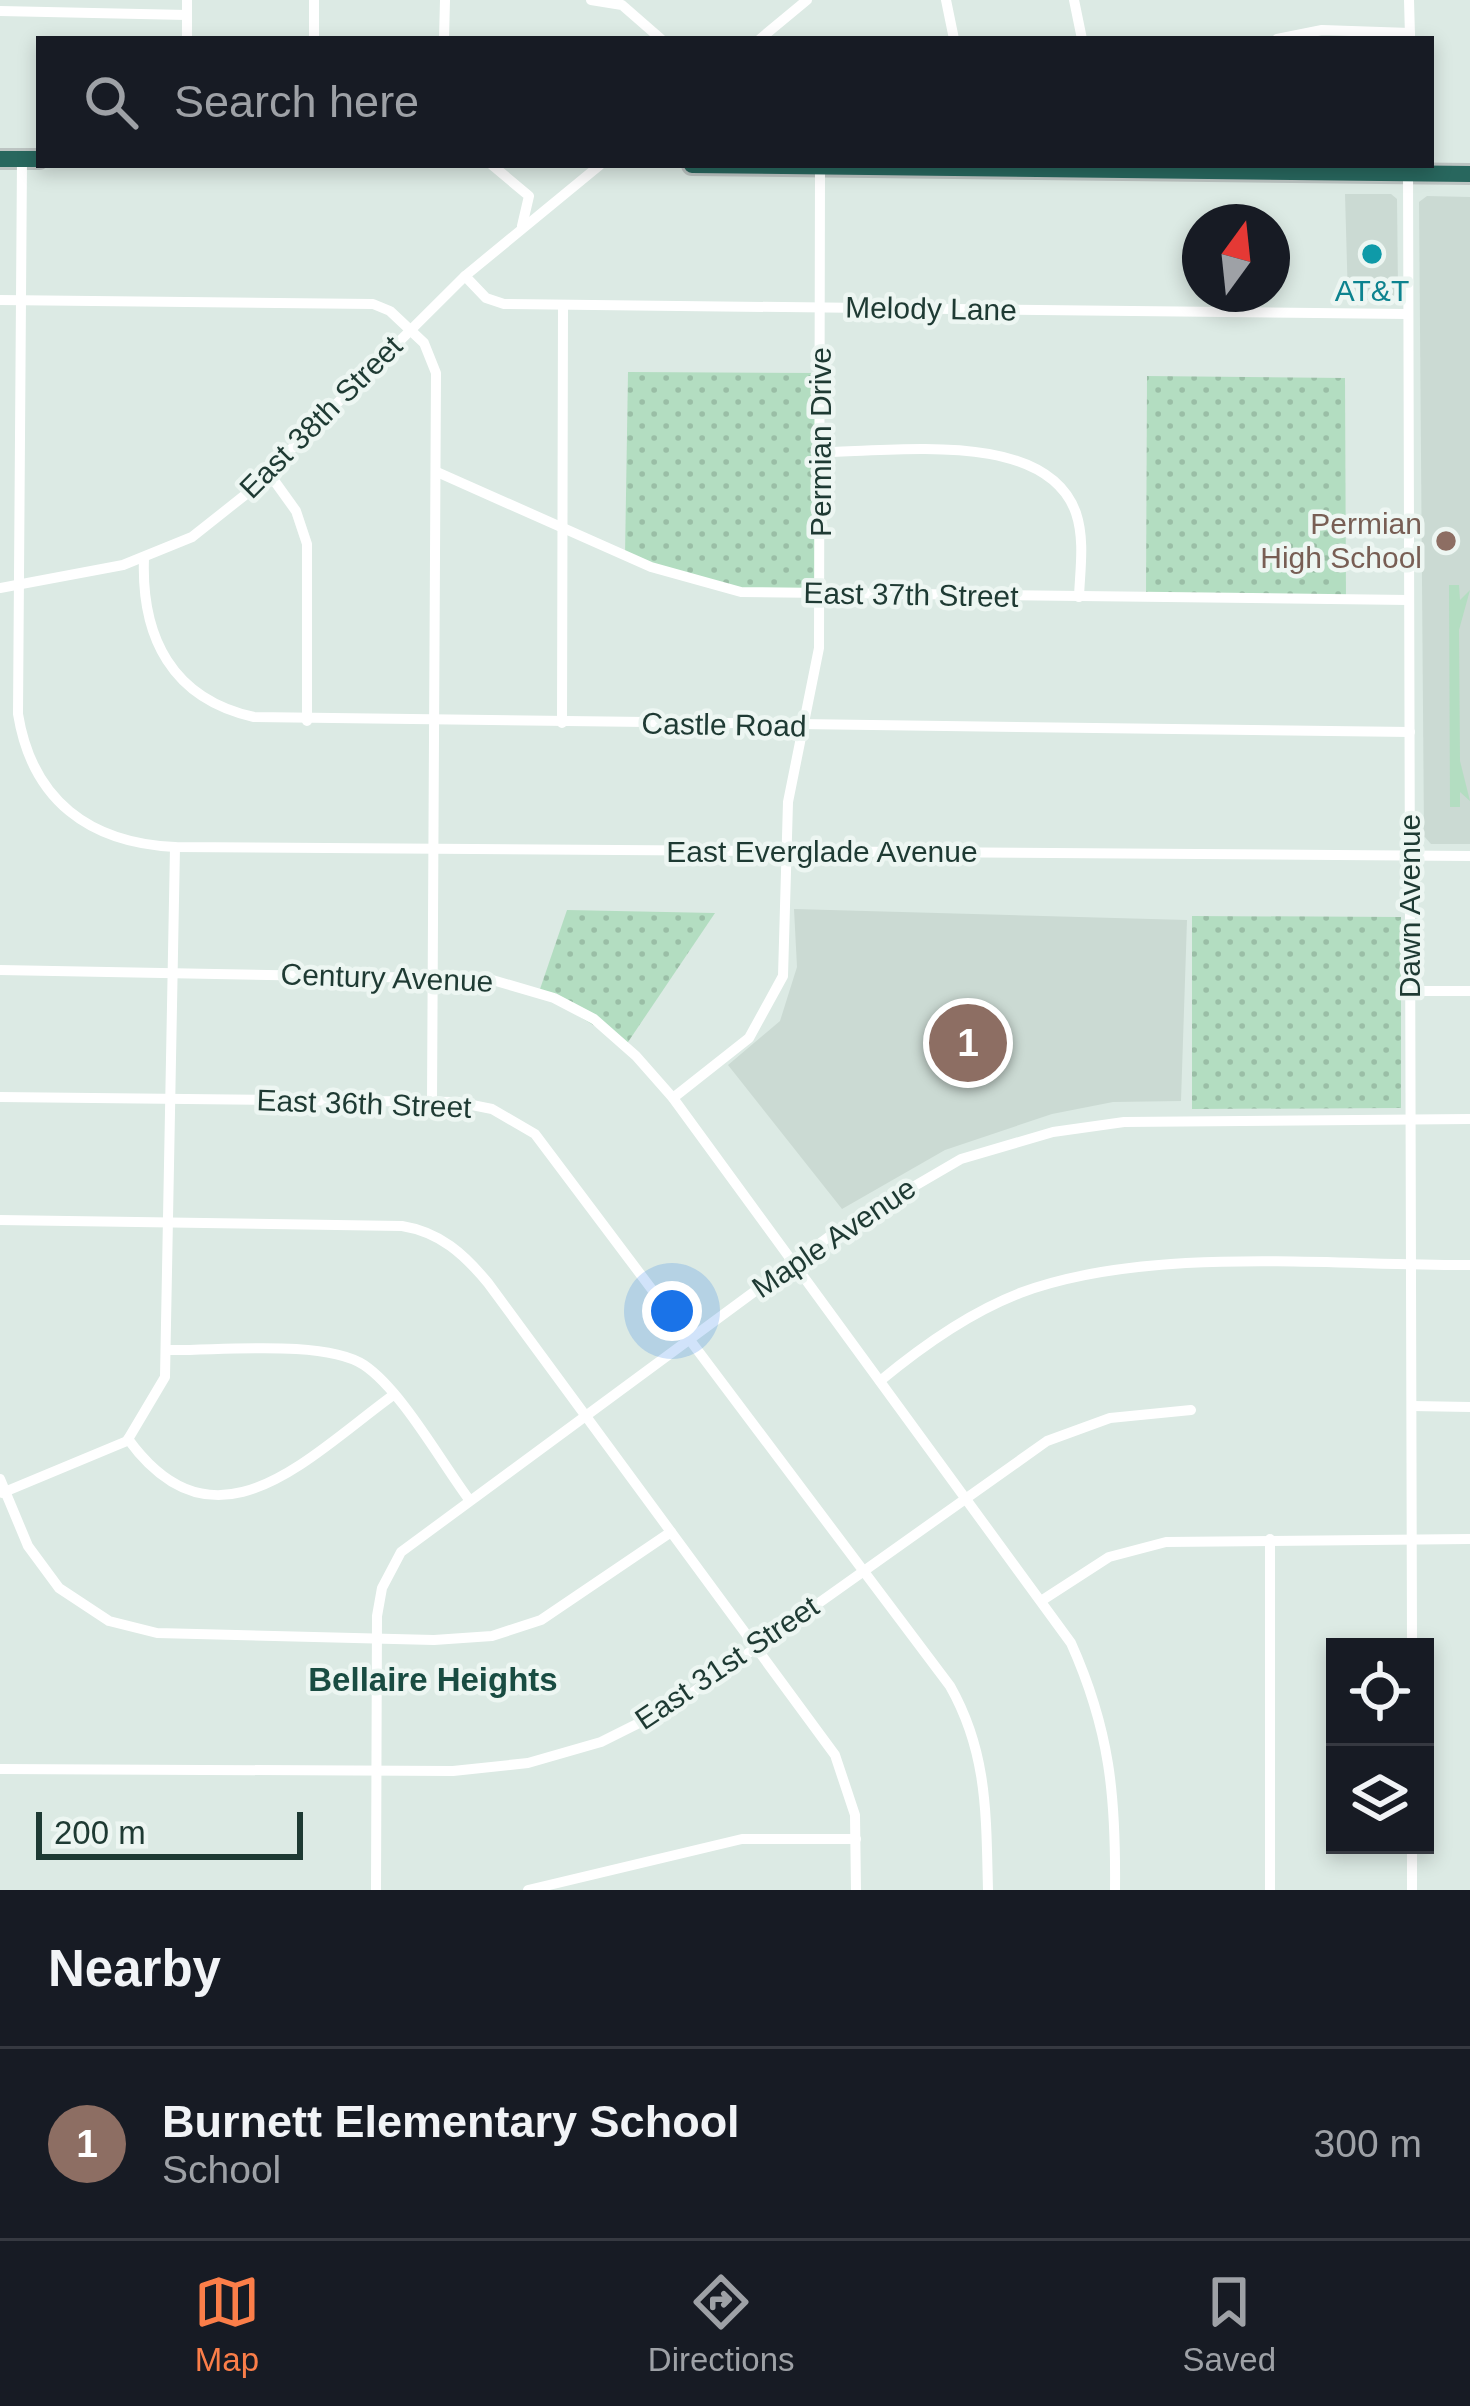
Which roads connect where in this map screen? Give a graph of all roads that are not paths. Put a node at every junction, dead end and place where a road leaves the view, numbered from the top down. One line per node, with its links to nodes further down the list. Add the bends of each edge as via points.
1 (188, 0): 10 (street)
2 (314, 0): 12 (street)
3 (445, 0): 13 (street)
4 (591, 0): 14 (street, via 622,5)
5 (807, 0): 15 (street)
6 (946, 0): 16 (street)
7 (1074, 0): 17 (street)
8 (1409, 0): 19 (street)
9 (0, 11): 10 (street)
10 (188, 15): 11 (street)
11 (188, 36)
12 (314, 36)
13 (444, 36)
14 (658, 36)
15 (764, 36)
16 (953, 36)
17 (1081, 36)
18 (1292, 36): 19 (street)
19 (1410, 36)
20 (0, 159): 21 (highway)
21 (30, 159): 31 (street, East Everglade Avenue)
22 (496, 168): 28 (street, via 529,196)
23 (596, 168): 28 (street, East 38th Street)
24 (820, 168): 33 (street, Permian Drive)
25 (1214, 168): 26 (highway)
26 (1408, 169): 27 (highway); 34 (street, Dawn Avenue)
27 (1470, 174)
28 (521, 230): 29 (street, East 38th Street)
29 (465, 276): 32 (street, Melody Lane, via 493,302); 35 (street, East 38th Street)
30 (0, 300): 31 (street)
31 (22, 300): 35 (street, via 362,302); 41 (street, East Everglade Avenue)
32 (563, 305): 33 (street, Melody Lane); 39 (street)
33 (821, 308): 34 (street, Melody Lane); 36 (street, Permian Drive)
34 (1408, 314): 45 (street, Dawn Avenue)
35 (410, 329): 37 (street, East 38th Street); 38 (street, via 436,373)
36 (820, 452): 43 (street, Permian Drive); 44 (street, via 989,454 1039,467 1077,517)
37 (268, 472): 40 (street, East 38th Street, via 192,537); 46 (street, via 296,511 307,544)
38 (437, 472): 39 (street, East 37th Street); 47 (street)
39 (562, 528): 43 (street, East 37th Street, via 696,584); 48 (street)
40 (145, 558): 41 (street, East 38th Street); 46 (street, Castle Road, via 150,630 181,680 235,713)
41 (21, 586): 42 (street, East 38th Street); 51 (street, East Everglade Avenue, via 18,714 42,787 86,827 143,846)
42 (0, 588)
43 (820, 594): 44 (street, East 37th Street); 49 (street, Permian Drive, via 819,648)
44 (1079, 597): 45 (street, East 37th Street)
45 (1409, 600): 50 (street, Dawn Avenue)
46 (307, 721): 47 (street, Castle Road)
47 (435, 722): 48 (street, Castle Road); 52 (street)
48 (562, 723): 49 (street, Castle Road)
49 (802, 726): 50 (street, Castle Road); 53 (street, Permian Drive)
50 (1410, 732): 54 (street, Dawn Avenue)
51 (175, 847): 52 (street, East Everglade Avenue); 57 (street)
52 (434, 849): 53 (street, East Everglade Avenue); 58 (street)
53 (788, 851): 54 (street, East Everglade Avenue); 62 (street, Permian Drive, via 786,952 775,998 749,1038)
54 (1410, 856): 55 (street, East Everglade Avenue); 59 (street, Dawn Avenue)
55 (1470, 856)
56 (0, 970): 57 (street, Century Avenue)
57 (173, 972): 58 (street, Century Avenue); 63 (street)
58 (433, 975): 62 (street, Century Avenue, via 512,983 574,1007 626,1045); 64 (street)
59 (1411, 991): 60 (street); 65 (street, Dawn Avenue)
60 (1470, 991)
61 (0, 1097): 63 (street, East 36th Street)
62 (673, 1098): 69 (street, Century Avenue)
63 (172, 1099): 64 (street, East 36th Street); 68 (street)
64 (432, 1101): 72 (street, East 36th Street, via 492,1109 535,1134)
65 (1410, 1118): 66 (street, Maple Avenue); 69 (street, Maple Avenue, via 1167,1120 1021,1139 896,1192); 71 (street, Dawn Avenue)
66 (1470, 1119)
67 (0, 1220): 68 (street)
68 (170, 1221): 73 (street); 79 (street, via 430,1232 488,1282)
69 (793, 1262): 72 (street, Maple Avenue); 74 (street, Century Avenue)
70 (1470, 1265): 71 (street)
71 (1412, 1266): 74 (street, via 1160,1266 1073,1277 968,1318); 76 (street, Dawn Avenue)
72 (691, 1338): 79 (street, Maple Avenue); 89 (street, East 36th Street)
73 (169, 1350): 75 (street, via 336,1354 367,1367); 80 (street, via 157,1398)
74 (880, 1381): 83 (street, Century Avenue)
75 (392, 1396): 80 (street, via 262,1486 229,1498 177,1487); 84 (street)
76 (1412, 1406): 77 (street); 87 (street, Dawn Avenue)
77 (1470, 1407)
78 (1191, 1410): 83 (street, East 31st Street, via 1067,1431)
79 (584, 1415): 84 (street, Maple Avenue); 85 (street)
80 (128, 1439): 82 (street)
81 (0, 1479): 82 (street)
82 (3, 1493): 92 (street, via 47,1575 109,1621 158,1634)
83 (964, 1496): 89 (street, East 31st Street); 90 (street, Century Avenue)
84 (468, 1498): 92 (street, Maple Avenue, via 394,1562 379,1598)
85 (671, 1532): 92 (street, via 518,1629 476,1638); 93 (street)
86 (1270, 1539): 87 (street); 90 (street, via 1127,1550); 103 (street)
87 (1413, 1539): 88 (street); 91 (street, Dawn Avenue)
88 (1470, 1539)
89 (862, 1571): 93 (street, East 31st Street); 101 (street, East 36th Street, via 968,1717 986,1784)
90 (1041, 1601): 102 (street, Century Avenue, via 1071,1643 1105,1735)
91 (1412, 1638)
92 (376, 1639): 95 (street, Maple Avenue)
93 (756, 1648): 95 (street, East 31st Street, via 675,1705 602,1742 528,1763); 96 (street, via 835,1755 851,1794)
94 (0, 1769): 95 (street, East 31st Street)
95 (376, 1772): 98 (street, Maple Avenue)
96 (856, 1839): 99 (street, via 727,1842); 100 (street)
97 (1412, 1854): 104 (street)
98 (376, 1890)
99 (528, 1890)
100 (856, 1890)
101 (988, 1890)
102 (1115, 1890)
103 (1270, 1890)
104 (1412, 1890)

